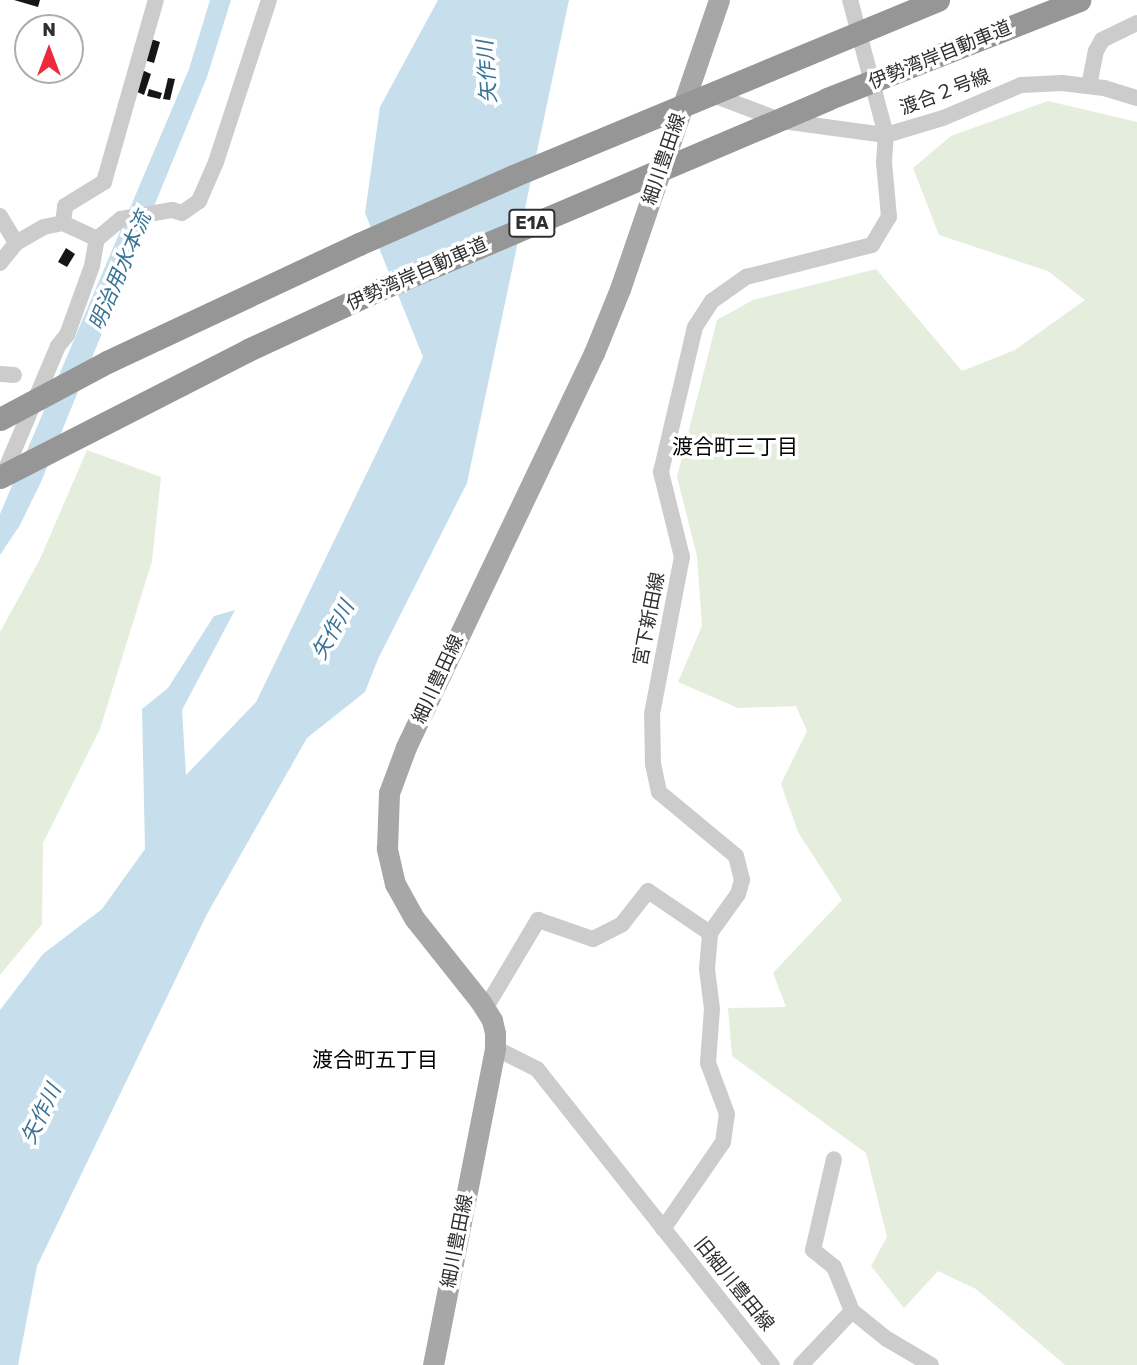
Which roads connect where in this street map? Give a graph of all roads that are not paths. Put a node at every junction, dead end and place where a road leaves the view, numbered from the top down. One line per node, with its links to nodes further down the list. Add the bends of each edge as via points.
1 (156, 0): 13 (street, via 104,182 65,206)
2 (268, 0): 14 (street, via 199,201 182,213 172,210 121,219)
3 (719, 0): 8 (main road, 細川豊田線)
4 (850, 0): 11 (street, 宮下新田線)
5 (938, 0): 17 (highway, E1A, bridge, via 359,244 216,309)
6 (1079, 0): 18 (highway, 伊勢湾岸自動車道 / E1A, bridge, via 688,157 378,290)
7 (1137, 23): 9 (street, via 1102,40)
8 (689, 86): 11 (street, 渡合２号線, via 782,121); 21 (main road, 細川豊田線, via 594,353 405,747 389,793 387,848 395,884 414,918)
9 (1089, 86): 10 (street, 渡合２号線); 11 (street, 渡合２号線, via 1021,85 943,118)
10 (1137, 98)
11 (886, 135): 20 (street, 宮下新田線, via 889,218 872,245 746,277 712,301 695,327 663,458 663,487 682,557 652,714 653,764 660,792 736,856 741,867 738,894)
12 (0, 216): 15 (street)
13 (63, 223): 14 (street); 15 (street, via 44,227)
14 (97, 240): 19 (street, via 67,335 58,346)
15 (16, 243): 16 (street)
16 (0, 262)
17 (0, 419)
18 (0, 477)
19 (0, 483)
20 (710, 933): 21 (street, via 648,891 622,924 593,939 538,920); 24 (street, via 708,1063 727,1114 723,1142)
21 (485, 1009): 22 (main road, 細川豊田線, via 492,1020)
22 (495, 1048): 24 (street, 旧細川豊田線, via 537,1069); 26 (main road, 細川豊田線)
23 (834, 1159): 25 (street, via 813,1250 834,1267)
24 (663, 1229): 27 (street, 旧細川豊田線)
25 (852, 1311): 28 (street); 29 (street)
26 (435, 1357)
27 (772, 1365)
28 (801, 1365)
29 (931, 1365)

